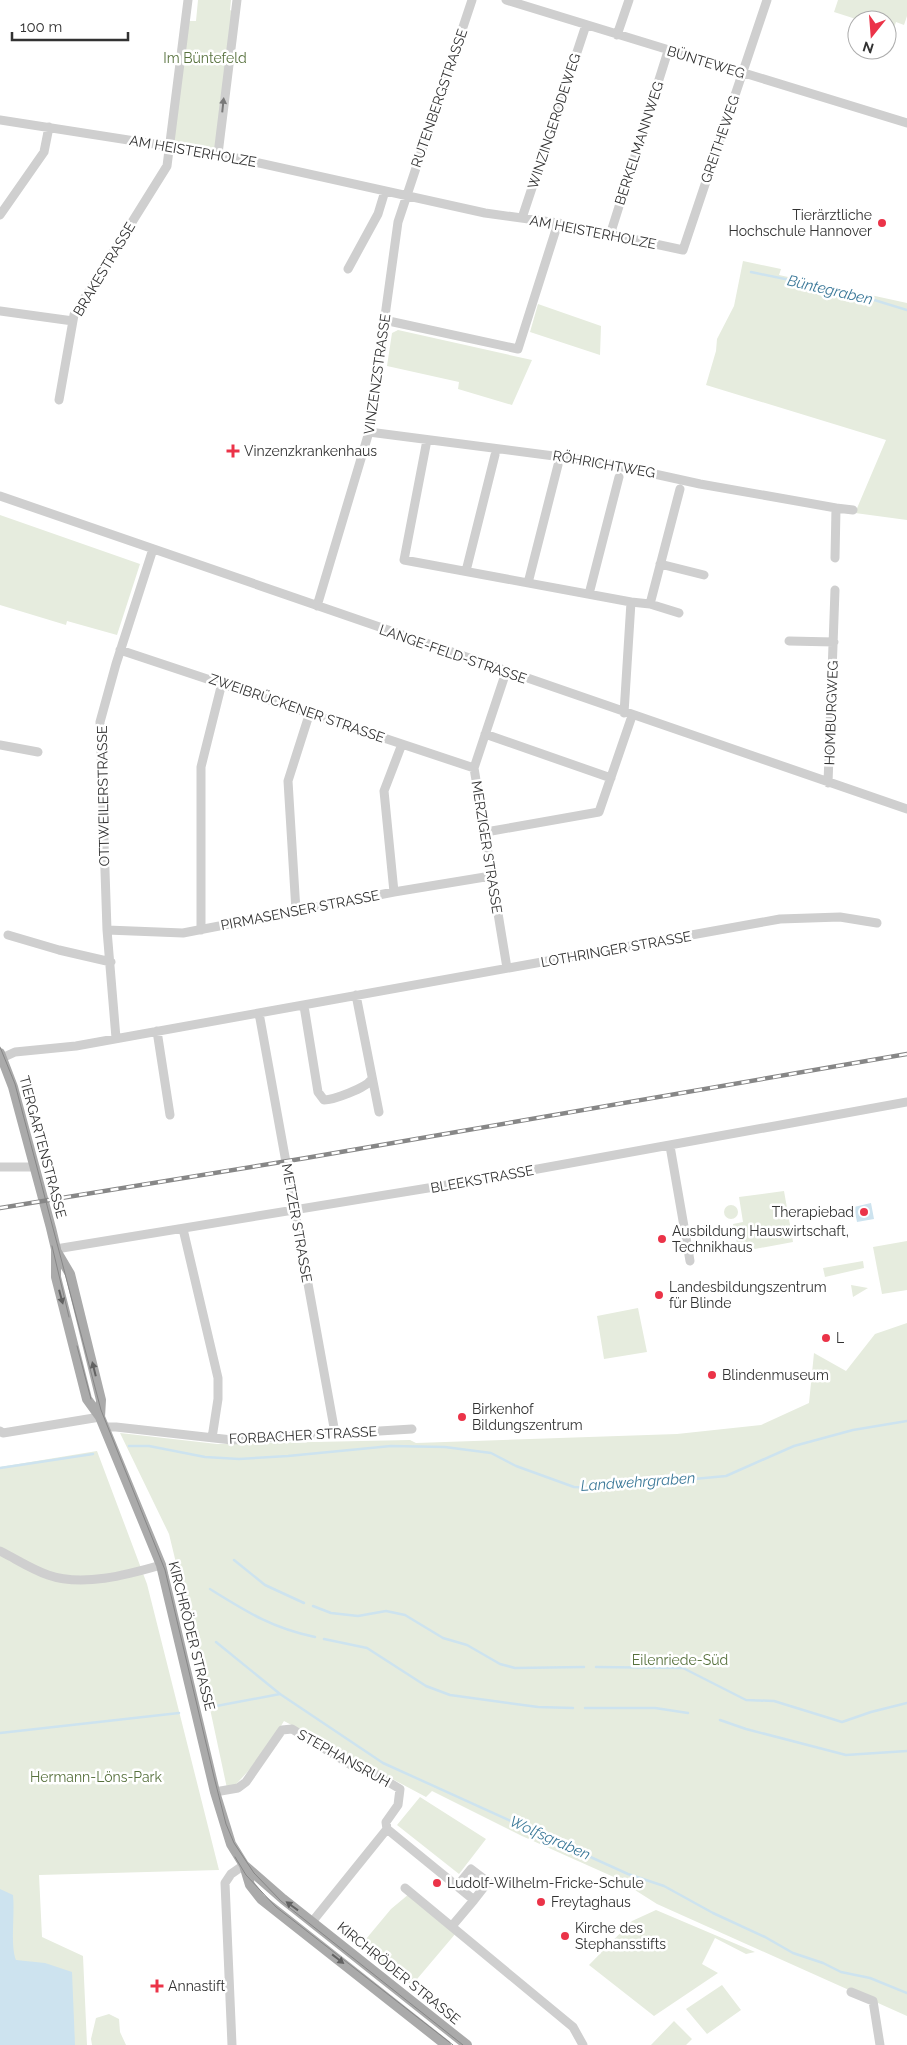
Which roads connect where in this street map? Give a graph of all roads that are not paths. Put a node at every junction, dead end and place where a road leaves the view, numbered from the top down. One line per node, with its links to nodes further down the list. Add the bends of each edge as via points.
1 (188, 0): 14 (street, BRAKESTRASSE)
2 (237, 0): 15 (street, one-way to 2)
3 (472, 0): 17 (street, RUTENBERGSTRASSE)
4 (506, 0): 7 (street, BÜNTEWEG)
5 (629, 0): 8 (street)
6 (767, 0): 10 (street, GREITHEWEG)
7 (586, 25): 8 (street, BÜNTEWEG); 19 (street, WINZINGERODEWEG)
8 (617, 35): 9 (street, BÜNTEWEG)
9 (668, 51): 10 (street, BÜNTEWEG); 21 (street, BERKELMANNWEG)
10 (742, 73): 12 (street, BÜNTEWEG); 22 (street, GREITHEWEG)
11 (0, 120): 13 (street, AM HEISTERHOLZE)
12 (907, 123)
13 (49, 127): 14 (street, AM HEISTERHOLZE); 18 (street, via 44,152)
14 (168, 146): 15 (street, AM HEISTERHOLZE); 26 (street, BRAKESTRASSE, via 167,166)
15 (218, 154): 16 (street, AM HEISTERHOLZE)
16 (385, 191): 17 (street, AM HEISTERHOLZE); 23 (street, via 378,214)
17 (406, 195): 19 (street, AM HEISTERHOLZE); 25 (street, VINZENZSTRASSE, via 398,222)
18 (0, 215)
19 (522, 218): 20 (street, AM HEISTERHOLZE)
20 (558, 223): 21 (street, AM HEISTERHOLZE); 25 (street, via 518,349)
21 (610, 235): 22 (street, AM HEISTERHOLZE)
22 (683, 250)
23 (348, 269)
24 (0, 311): 26 (street)
25 (384, 320): 28 (street, VINZENZSTRASSE)
26 (73, 321): 27 (street, BRAKESTRASSE)
27 (59, 400)
28 (369, 432): 29 (street, RÖHRICHTWEG); 47 (street, VINZENZSTRASSE)
29 (427, 440): 35 (street, RÖHRICHTWEG, via 615,464 710,486); 40 (street, via 404,560)
30 (495, 455): 40 (street)
31 (558, 465): 42 (street)
32 (619, 477): 44 (street)
33 (680, 489): 39 (street)
34 (0, 496): 37 (street, LANGE-FELD-STRASSE)
35 (836, 508): 36 (street, RÖHRICHTWEG); 38 (street)
36 (853, 510)
37 (153, 549): 47 (street, LANGE-FELD-STRASSE); 51 (street, OTTWEILERSTRASSE)
38 (835, 558)
39 (660, 564): 41 (street); 46 (street)
40 (466, 571): 42 (street)
41 (704, 575)
42 (528, 583): 44 (street)
43 (834, 590): 50 (street, HOMBURGWEG)
44 (589, 594): 45 (street)
45 (631, 602): 46 (street); 55 (street)
46 (650, 604): 48 (street)
47 (317, 606): 52 (street, LANGE-FELD-STRASSE)
48 (679, 612)
49 (789, 641): 50 (street, HOMBURGWEG)
50 (834, 642): 62 (street, HOMBURGWEG)
51 (120, 650): 53 (street, ZWEIBRÜCKENER STRASSE); 69 (street, OTTWEILERSTRASSE, via 100,722)
52 (506, 672): 55 (street, LANGE-FELD-STRASSE); 56 (street, MERZIGER STRASSE)
53 (222, 683): 54 (street, ZWEIBRÜCKENER STRASSE); 70 (street, via 200,767)
54 (310, 712): 57 (street, ZWEIBRÜCKENER STRASSE); 67 (street, via 288,781)
55 (628, 714): 61 (street); 62 (street, LANGE-FELD-STRASSE)
56 (485, 734): 60 (street, MERZIGER STRASSE); 61 (street)
57 (402, 744): 60 (street, ZWEIBRÜCKENER STRASSE); 66 (street, via 384,791)
58 (0, 745): 59 (street)
59 (38, 752)
60 (474, 768): 64 (street, MERZIGER STRASSE)
61 (611, 778): 64 (street, via 599,812)
62 (828, 783): 63 (street, LANGE-FELD-STRASSE)
63 (907, 809)
64 (486, 832): 65 (street, MERZIGER STRASSE)
65 (492, 876): 66 (street, PIRMASENSER STRASSE); 73 (street, MERZIGER STRASSE)
66 (394, 892): 67 (street, PIRMASENSER STRASSE)
67 (296, 912): 70 (street, PIRMASENSER STRASSE)
68 (877, 923): 73 (street, LOTHRINGER STRASSE, via 840,917 780,919)
69 (107, 930): 70 (street, PIRMASENSER STRASSE, via 183,934); 72 (street, OTTWEILERSTRASSE)
70 (201, 930)
71 (8, 935): 72 (street)
72 (111, 962): 78 (street, OTTWEILERSTRASSE)
73 (507, 968): 74 (street, LOTHRINGER STRASSE)
74 (356, 995): 75 (street, LOTHRINGER STRASSE); 80 (street)
75 (304, 1006): 76 (street, LOTHRINGER STRASSE); 80 (street, via 318,1092 324,1100 369,1084)
76 (259, 1013): 77 (street, LOTHRINGER STRASSE); 87 (street, METZER STRASSE)
77 (157, 1031): 78 (street, LOTHRINGER STRASSE); 83 (street)
78 (116, 1038): 79 (street, LOTHRINGER STRASSE)
79 (1, 1056): 86 (main road, TIERGARTENSTRASSE)
80 (372, 1080): 82 (street)
81 (907, 1102): 84 (street, BLEEKSTRASSE)
82 (379, 1112)
83 (170, 1115)
84 (670, 1146): 87 (street, BLEEKSTRASSE); 90 (street)
85 (0, 1167): 86 (street)
86 (35, 1168): 89 (main road, TIERGARTENSTRASSE)
87 (295, 1211): 88 (street, BLEEKSTRASSE); 95 (street, METZER STRASSE)
88 (183, 1229): 89 (street, BLEEKSTRASSE); 96 (street, via 218,1378)
89 (56, 1249): 91 (main road, TIERGARTENSTRASSE, via 71,1278 101,1400)
90 (690, 1261)
91 (100, 1417): 92 (main road, KIRCHRÖDER STRASSE); 94 (street)
92 (104, 1428): 96 (street, FORBACHER STRASSE); 98 (main road, KIRCHRÖDER STRASSE)
93 (412, 1429): 95 (street, FORBACHER STRASSE)
94 (0, 1431)
95 (335, 1433): 96 (street, FORBACHER STRASSE, via 232,1440)
96 (212, 1438)
97 (0, 1551): 98 (street, via 35,1570 65,1579 100,1578)
98 (161, 1565): 99 (main road, KIRCHRÖDER STRASSE)
99 (215, 1792): 100 (street, STEPHANSRUH, via 238,1788 246,1782 282,1730 292,1729 400,1789 398,1805 386,1822); 101 (main road, KIRCHRÖDER STRASSE, via 231,1844)
100 (387, 1829): 102 (street); 105 (street, STEPHANSRUH)
101 (244, 1865): 105 (main road, KIRCHRÖDER STRASSE, one-way to 101); 108 (street, via 225,1883); 109 (main road, KIRCHRÖDER STRASSE, one-way to 109, via 250,1885 261,1899)
102 (457, 1886): 104 (street); 104 (street, via 471,1869 488,1882)
103 (405, 1888): 106 (street)
104 (474, 1900): 106 (street)
105 (312, 1922): 110 (main road, KIRCHRÖDER STRASSE)
106 (452, 1926): 111 (street, via 573,2027)
107 (851, 1992): 112 (street, via 872,2002)
108 (232, 2045)
109 (446, 2045)
110 (467, 2045)
111 (583, 2045)
112 (880, 2045)

